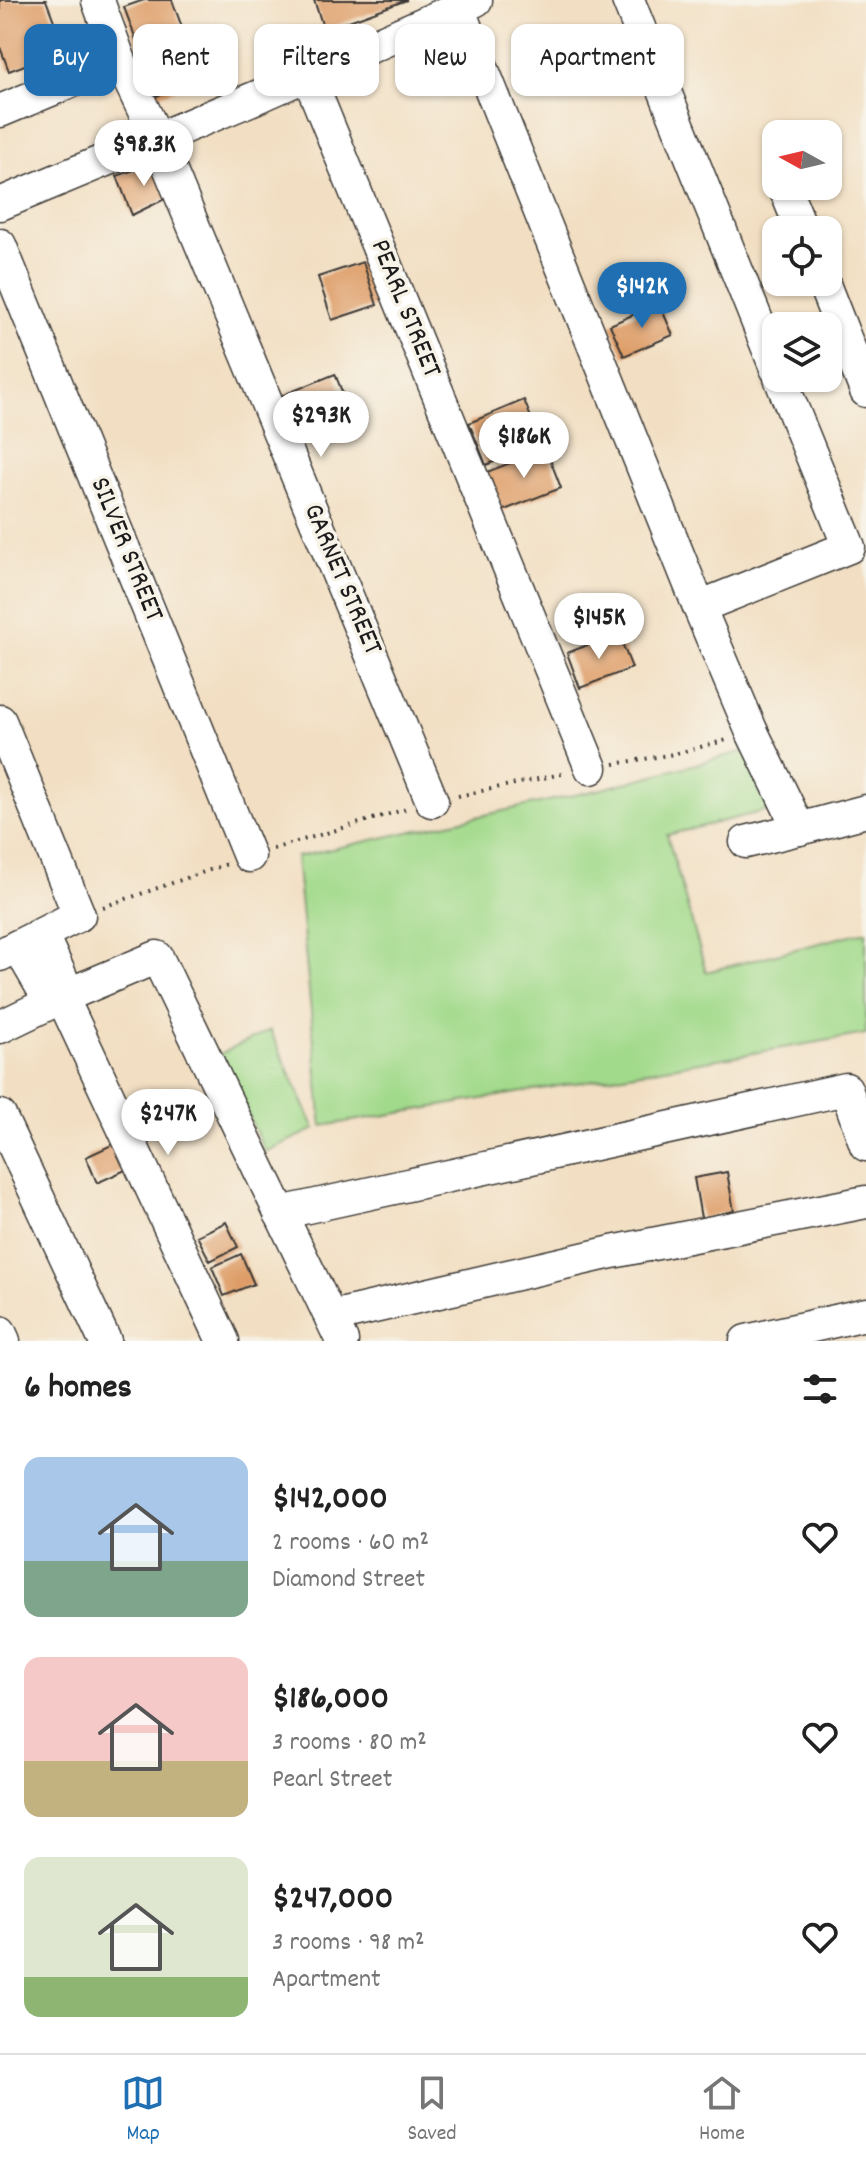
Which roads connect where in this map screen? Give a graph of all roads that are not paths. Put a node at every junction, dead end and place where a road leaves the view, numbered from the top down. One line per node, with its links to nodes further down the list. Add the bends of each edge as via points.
1 (99, 0): 5 (street, GARNET STREET)
2 (628, 0): 13 (street)
3 (467, 4): 4 (street); 17 (street)
4 (379, 42)
5 (120, 61): 8 (street); 9 (street, GARNET STREET)
6 (259, 96): 9 (street)
7 (316, 96): 19 (street, PEARL STREET)
8 (0, 111)
9 (157, 138): 10 (street); 20 (street, GARNET STREET)
10 (0, 204)
11 (0, 245): 24 (street, SILVER STREET)
12 (829, 296): 14 (street)
13 (762, 333)
14 (866, 391)
15 (786, 392): 16 (street)
16 (858, 547): 17 (street)
17 (699, 607): 22 (street)
18 (0, 721): 25 (street, via 79,915)
19 (591, 768)
20 (432, 801)
21 (866, 811): 22 (street)
22 (799, 829): 23 (street)
23 (746, 842)
24 (249, 856)
25 (20, 945): 26 (street, via 43,989)
26 (62, 997): 27 (street); 31 (street, via 157,957); 38 (street)
27 (0, 1027)
28 (0, 1116): 37 (street)
29 (866, 1145): 31 (street, via 846,1089)
30 (866, 1202): 33 (street, via 612,1252)
31 (280, 1213): 33 (street)
32 (866, 1314): 35 (street)
33 (336, 1329)
34 (0, 1332): 36 (street)
35 (785, 1337): 39 (street)
36 (4, 1341)
37 (105, 1341)
38 (223, 1341)
39 (746, 1341)

